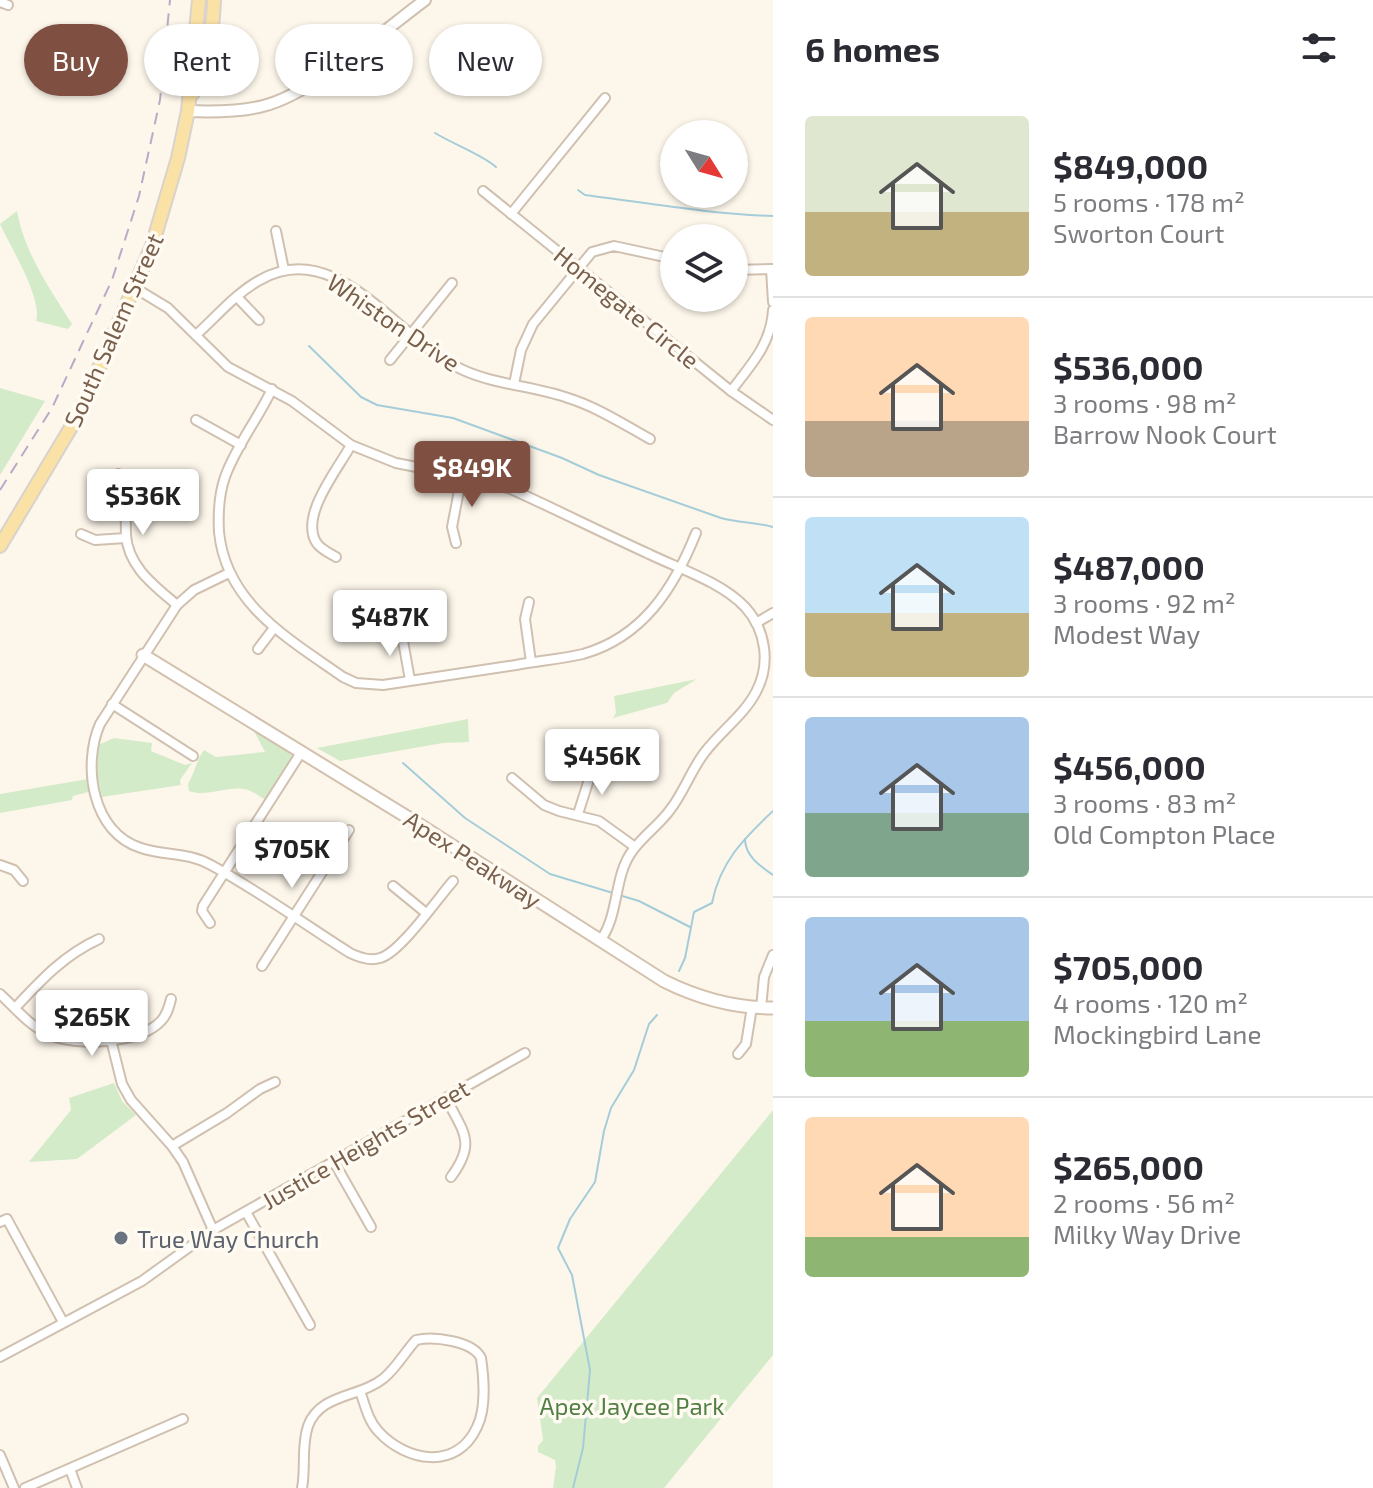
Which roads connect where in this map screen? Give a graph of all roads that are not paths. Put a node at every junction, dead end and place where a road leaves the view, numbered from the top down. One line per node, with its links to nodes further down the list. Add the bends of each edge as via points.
1 (199, 0): 5 (main road, South Salem Street)
2 (214, 0): 5 (main road, South Salem Street, via 202,73)
3 (425, 0): 5 (street, via 279,101 244,110)
4 (605, 98): 7 (street)
5 (189, 105): 15 (main road, South Salem Street, via 164,211)
6 (483, 191): 7 (street, Homegate Circle)
7 (511, 214): 10 (street, Homegate Circle)
8 (276, 231): 12 (street)
9 (660, 256): 10 (street, via 608,246 592,252)
10 (577, 267): 23 (street, via 528,332); 25 (street, Homegate Circle)
11 (772, 269): 13 (street); 17 (street)
12 (284, 270): 16 (street); 20 (street, Whiston Drive, via 308,269 336,277)
13 (748, 270)
14 (452, 283): 20 (street)
15 (135, 288): 21 (street, via 168,308); 37 (main road, South Salem Street, via 79,414)
16 (237, 297): 19 (street); 21 (street)
17 (773, 302)
18 (773, 310): 25 (street, via 764,348)
19 (259, 320)
20 (411, 334): 22 (street); 23 (street, Whiston Drive, via 461,369)
21 (196, 335): 24 (street, via 228,367)
22 (390, 360)
23 (514, 384): 28 (street, Whiston Drive, via 578,401)
24 (272, 389): 29 (street); 30 (street)
25 (731, 391): 27 (street, Homegate Circle)
26 (196, 420): 29 (street)
27 (773, 420)
28 (650, 439)
29 (241, 445): 40 (street, via 219,505)
30 (351, 445): 32 (street, via 386,460); 38 (street, via 312,518 315,541)
31 (118, 474): 35 (street, via 125,488)
32 (462, 475): 36 (street, via 452,527); 39 (street, via 511,489)
33 (696, 533): 39 (street)
34 (81, 534): 35 (street, via 95,540)
35 (126, 538): 42 (street, via 141,571)
36 (456, 543)
37 (0, 546)
38 (336, 557)
39 (680, 568): 44 (street, via 732,596); 49 (street, via 654,609 620,638 580,654)
40 (229, 573): 42 (street); 45 (street, via 253,609)
41 (529, 602): 49 (street, via 525,619)
42 (177, 605): 48 (street)
43 (773, 613): 44 (street)
44 (756, 623): 58 (street, via 765,650 756,692 705,752 668,813)
45 (274, 628): 47 (street); 50 (street, via 350,681 371,686)
46 (401, 630): 50 (street)
47 (258, 649)
48 (143, 655): 51 (street); 52 (main road, Apex Peakway)
49 (531, 662): 50 (street)
50 (410, 680)
51 (112, 704): 53 (street); 60 (street, via 91,756 100,810 111,829 142,849 194,857)
52 (302, 751): 60 (street); 68 (main road, Apex Peakway)
53 (193, 756)
54 (592, 770): 56 (street)
55 (512, 778): 56 (street, via 544,805)
56 (578, 814): 58 (street, via 606,824)
57 (349, 830): 65 (street)
58 (635, 847): 68 (street)
59 (0, 865): 61 (street)
60 (225, 873): 65 (street); 66 (street, via 203,906)
61 (23, 881)
62 (453, 881): 64 (street)
63 (393, 886): 64 (street)
64 (426, 913): 65 (street, via 395,950 372,959 350,953)
65 (294, 917): 70 (street)
66 (210, 923)
67 (99, 939): 74 (street, via 55,966)
68 (600, 941): 73 (main road, Apex Peakway, via 692,994)
69 (773, 955): 73 (street, via 764,977)
70 (262, 966)
71 (0, 994): 74 (street)
72 (171, 999): 75 (street, via 155,1026)
73 (762, 1007): 77 (street)
74 (15, 1008): 75 (street, via 57,1038)
75 (111, 1040): 80 (street, via 125,1089)
76 (525, 1053): 79 (street, Justice Heights Street)
77 (738, 1054)
78 (275, 1082): 80 (street)
79 (446, 1098): 81 (street, Justice Heights Street); 82 (street, via 466,1147)
80 (172, 1146): 86 (street)
81 (334, 1162): 83 (street, Justice Heights Street); 85 (street)
82 (451, 1177)
83 (246, 1212): 86 (street, Justice Heights Street); 88 (street)
84 (4, 1220): 87 (street)
85 (371, 1227)
86 (213, 1230): 87 (street, Justice Heights Street, via 142,1281)
87 (63, 1322): 89 (street, Justice Heights Street)
88 (310, 1325)
89 (0, 1357)
90 (360, 1391): 90 (street, via 387,1376 416,1340 469,1347 481,1358 479,1424 465,1445 446,1456 411,1455 393,1445 372,1423); 97 (street, via 325,1404 310,1421)
91 (183, 1419): 93 (street)
92 (0, 1455): 94 (street)
93 (70, 1469): 95 (street); 96 (street)
94 (14, 1488)
95 (25, 1488)
96 (77, 1488)
97 (302, 1488)

